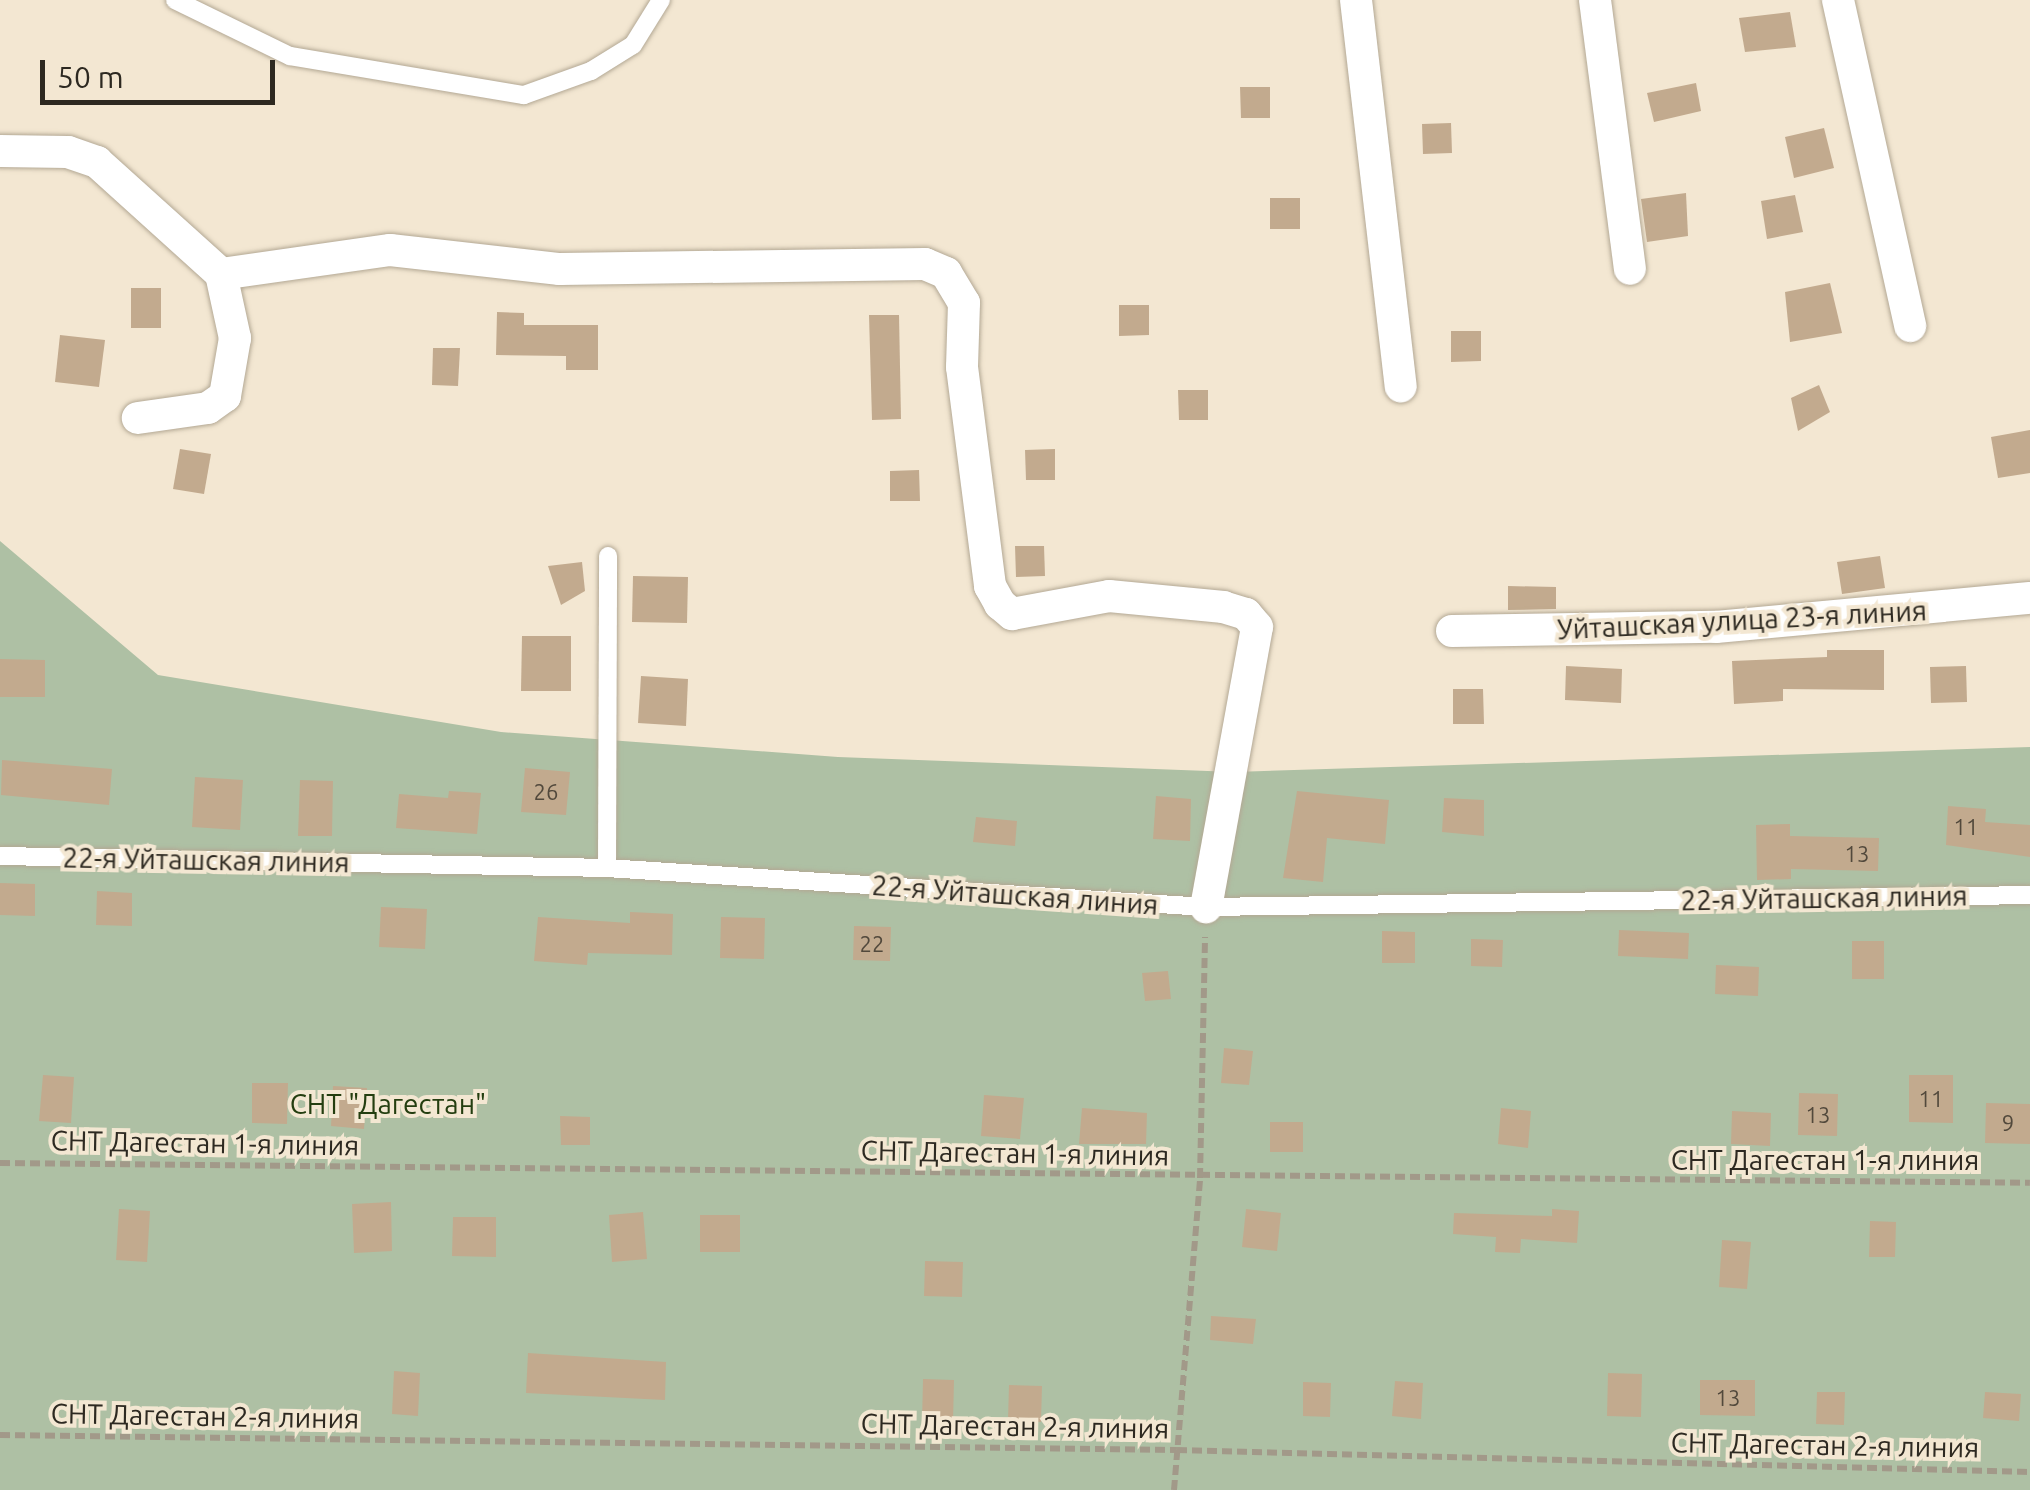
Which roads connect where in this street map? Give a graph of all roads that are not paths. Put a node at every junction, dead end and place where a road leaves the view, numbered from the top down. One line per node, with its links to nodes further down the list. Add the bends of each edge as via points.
1 (175, 0): 2 (lane, via 290,56 524,95 591,71 633,45)
2 (661, 0)
3 (1356, 0): 10 (street)
4 (1595, 0): 7 (street)
5 (1838, 0): 9 (street)
6 (0, 151): 8 (street, via 68,152 97,162)
7 (1630, 269)
8 (221, 274): 11 (street, via 235,338 225,396 208,408); 18 (street, via 390,250 560,269 924,264 946,273 964,303 962,366 990,586 1000,604 1012,614 1109,596 1223,607 1246,614 1257,627)
9 (1910, 326)
10 (1401, 386)
11 (138, 418)
12 (608, 556): 16 (lane)
13 (2030, 598): 14 (street, Уйташская улица 23-я линия, via 1716,627)
14 (1452, 631)
15 (0, 856): 16 (lane, 22-я Уйташская линия)
16 (606, 868): 18 (lane, 22-я Уйташская линия)
17 (2030, 895): 18 (lane, 22-я Уйташская линия)
18 (1206, 907)

